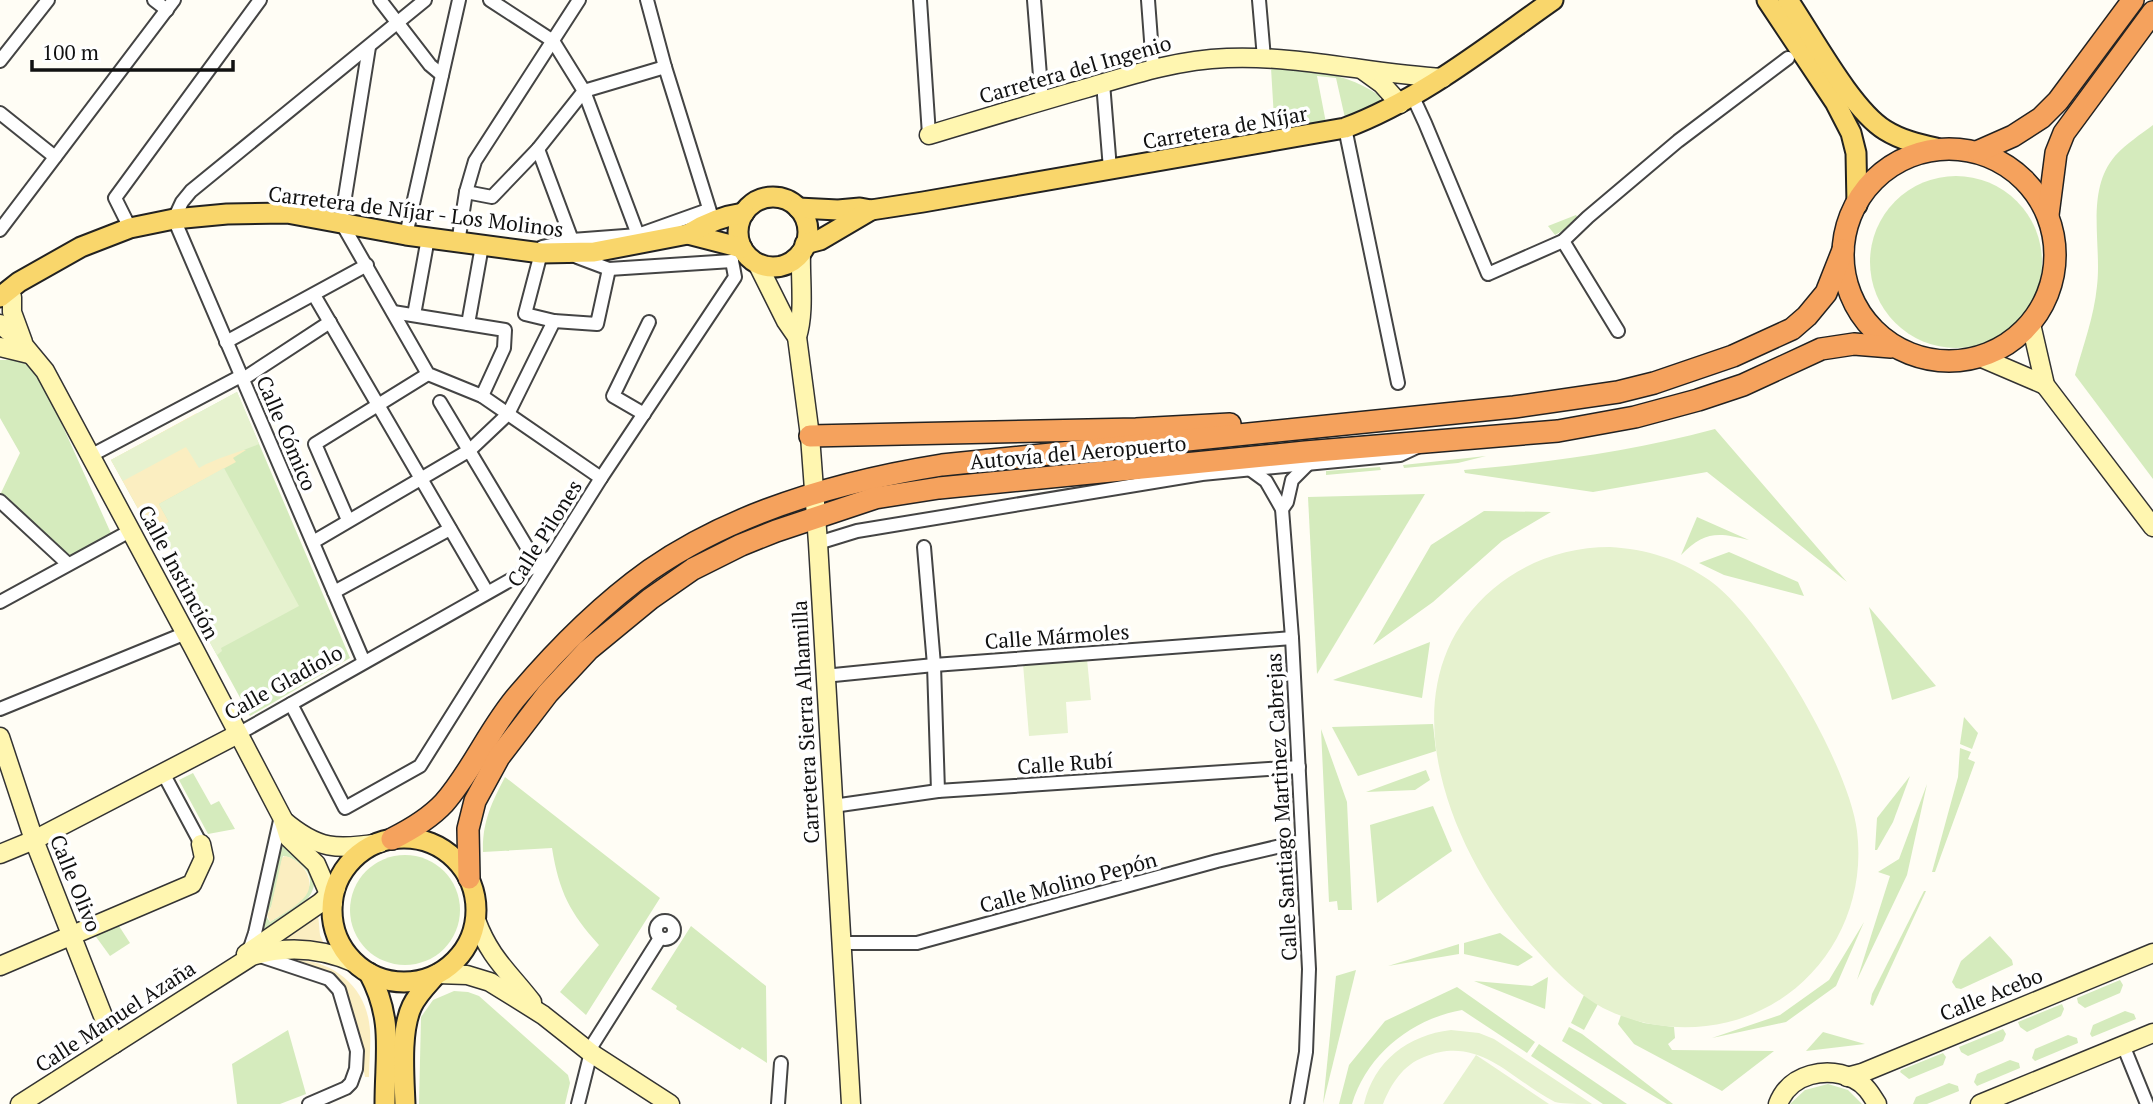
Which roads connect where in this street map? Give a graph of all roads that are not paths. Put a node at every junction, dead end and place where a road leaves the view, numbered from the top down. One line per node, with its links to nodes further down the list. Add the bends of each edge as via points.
1 (48, 0): 27 (street)
2 (154, 0): 19 (street)
3 (260, 0): 54 (street, via 116,198)
4 (380, 0): 22 (street)
5 (425, 0): 22 (street)
6 (459, 0): 31 (street)
7 (490, 0): 20 (street)
8 (517, 0): 20 (street)
9 (579, 0): 23 (street)
10 (647, 0): 29 (street)
11 (920, 0): 39 (street)
12 (1034, 0): 36 (street)
13 (1148, 0): 28 (street)
14 (1259, 0): 25 (street)
15 (1553, 0): 32 (main road, Carretera de Níjar)
16 (1767, 0): 46 (main road, via 1851,133)
17 (1788, 0): 40 (main road, via 1869,117 1901,138)
18 (2133, 0): 42 (highway, via 2059,101 2022,130)
19 (171, 5): 43 (street)
20 (509, 12): 23 (street)
21 (2153, 13): 51 (highway, via 2064,133 2056,153)
22 (396, 23): 24 (street); 31 (street)
23 (553, 41): 34 (street); 45 (street, via 475,162)
24 (369, 47): 52 (street, via 191,191); 53 (street)
25 (1264, 58): 28 (street, Carretera del Ingenio, via 1196,60); 30 (street, Carretera del Ingenio)
26 (1788, 58): 60 (street, via 1678,141)
27 (0, 61)
28 (1153, 67): 33 (street, Carretera del Ingenio)
29 (665, 68): 34 (street); 50 (street)
30 (1361, 69): 32 (street, Carretera del Ingenio); 35 (street)
31 (442, 75): 57 (street)
32 (1443, 78): 35 (main road, Carretera de Níjar)
33 (1103, 83): 36 (street, Carretera del Ingenio); 44 (street)
34 (584, 91): 41 (street); 59 (street)
35 (1406, 100): 38 (main road, Carretera de Níjar); 60 (street, via 1426,123 1488,274)
36 (1042, 101): 39 (street, Carretera del Ingenio)
37 (0, 113): 43 (street)
38 (1345, 128): 44 (main road, Carretera de Níjar); 90 (street)
39 (929, 135)
40 (1936, 148): 42 (highway); 46 (highway, via 1890,167)
41 (538, 149): 45 (street, via 492,197); 63 (street)
42 (1979, 151): 51 (highway, via 2017,176)
43 (55, 157): 55 (street)
44 (1110, 169): 48 (main road, Carretera de Níjar)
45 (466, 192): 61 (street)
46 (1857, 205): 65 (highway)
47 (797, 208): 48 (main road, Carretera de Níjar); 49 (main road, via 772,197 756,202); 64 (main road, via 807,228)
48 (871, 210): 64 (main road, Carretera de Níjar)
49 (744, 213): 50 (main road); 67 (main road, via 738,228)
50 (710, 215): 56 (main road); 59 (street)
51 (2048, 215): 80 (highway, via 2053,242 2051,280)
52 (174, 219): 53 (main road, Carretera de Níjar - Los Molinos, via 275,213); 54 (main road, Carretera de Níjar - Los Molinos); 83 (street, Calle Cómico)
53 (341, 222): 57 (main road, Carretera de Níjar - Los Molinos); 68 (street)
54 (130, 228): 71 (main road, Carretera de Níjar - Los Molinos, via 81,247 29,277)
55 (0, 230)
56 (688, 234): 59 (main road); 67 (main road)
57 (406, 235): 58 (main road, Carretera de Níjar - Los Molinos)
58 (428, 238): 61 (main road, Carretera de Níjar - Los Molinos); 74 (street)
59 (639, 239): 63 (main road, Carretera de Níjar - Los Molinos, via 594,253)
60 (1563, 241): 81 (street)
61 (458, 243): 62 (main road, Carretera de Níjar - Los Molinos)
62 (482, 246): 66 (main road, Carretera de Níjar - Los Molinos); 79 (street)
63 (571, 247): 66 (main road, Carretera de Níjar - Los Molinos); 69 (street)
64 (803, 248): 67 (main road, via 781,266); 82 (street, Carretera Sierra Alhamilla, via 799,281 802,322)
65 (1843, 250): 84 (highway, via 1847,284 1858,309); 97 (highway, Autovía del Aeropuerto, via 1826,293 1807,316 1779,337 1733,356 1618,392)
66 (534, 252): 75 (street, via 525,314)
67 (744, 256): 69 (street); 82 (street, Carretera Sierra Alhamilla); 96 (street, Calle Pilones, via 735,277)
68 (367, 265): 70 (street); 72 (street)
69 (609, 270): 75 (street, via 597,324)
70 (314, 295): 76 (street); 83 (street)
71 (6, 297): 73 (main road, Carretera de Níjar - Los Molinos); 86 (street, Calle Instinción)
72 (393, 312): 74 (street); 88 (street)
73 (0, 315)
74 (414, 315): 79 (street)
75 (554, 321): 95 (street)
76 (330, 322): 89 (street); 94 (street)
77 (649, 322): 96 (street, via 613,396)
78 (0, 324): 86 (street, Calle Instinción)
79 (468, 324): 92 (street, via 505,330 504,348)
80 (2031, 324): 87 (highway, via 2011,343); 91 (street)
81 (1618, 331)
82 (797, 337): 98 (street, Carretera Sierra Alhamilla)
83 (226, 342): 89 (street, Calle Cómico)
84 (1891, 346): 87 (highway, via 1920,358); 101 (highway, Autovía del Aeropuerto, via 1854,344 1821,349 1736,387 1636,417 1558,431)
85 (0, 347): 86 (street)
86 (27, 350): 100 (street, Calle Instinción, via 45,371)
87 (1982, 358): 91 (street)
88 (428, 374): 92 (street); 94 (street)
89 (242, 377): 100 (street); 113 (street, Calle Cómico)
90 (1398, 383)
91 (2045, 385): 110 (street)
92 (482, 396): 95 (street)
93 (440, 401): 99 (street)
94 (379, 404): 104 (street); 109 (street, via 315,444)
95 (508, 414): 99 (street); 103 (street)
96 (644, 414): 103 (street, Calle Pilones)
97 (1361, 421): 98 (highway, via 1319,418 1136,429); 105 (highway, Autovía del Aeropuerto, via 942,465 891,473)
98 (810, 436): 105 (street, Carretera Sierra Alhamilla)
99 (470, 450): 104 (street); 118 (street)
100 (90, 456): 112 (street, Calle Instinción)
101 (1316, 457): 102 (highway, Autovía del Aeropuerto); 107 (street, Calle Santiago Martinez Cabrejas, via 1292,480)
102 (1243, 464): 107 (street, Calle Santiago Martinez Cabrejas, via 1266,481); 108 (highway, Autovía del Aeropuerto, via 939,488 875,498); 114 (street, via 857,531)
103 (601, 478): 116 (street, Calle Pilones)
104 (422, 479): 109 (street); 111 (street)
105 (814, 495): 108 (street, Carretera Sierra Alhamilla); 137 (highway, Autovía del Aeropuerto, via 701,540 651,570 601,610 518,695 444,802)
106 (0, 501): 117 (street)
107 (1282, 509): 123 (street, Calle Santiago Martinez Cabrejas)
108 (816, 517): 114 (street, Carretera Sierra Alhamilla); 141 (highway, Autovía del Aeropuerto, via 693,569 628,616 577,661 533,711 482,787 468,829)
109 (348, 520): 113 (street)
110 (2153, 527)
111 (450, 529): 119 (street); 120 (street)
112 (130, 531): 117 (street); 122 (street, Calle Instinción)
113 (313, 542): 119 (street, Calle Cómico)
114 (818, 543): 126 (street, Carretera Sierra Alhamilla)
115 (924, 547): 125 (street)
116 (551, 557): 118 (street, Calle Gladiolo); 127 (street, Calle Pilones, via 420,766 345,808)
117 (68, 564): 121 (street)
118 (537, 564): 120 (street, Calle Gladiolo)
119 (334, 592): 124 (street, Calle Cómico)
120 (487, 592): 124 (street, Calle Gladiolo)
121 (0, 602)
122 (186, 633): 128 (street); 129 (street, Calle Instinción)
123 (1292, 638): 125 (street, Calle Mármoles); 131 (street, Calle Santiago Martinez Cabrejas)
124 (365, 662): 127 (street, Calle Gladiolo)
125 (934, 665): 126 (street, Calle Mármoles); 133 (street)
126 (824, 676): 134 (street, Carretera Sierra Alhamilla)
127 (291, 704): 129 (street, Calle Gladiolo)
128 (0, 709)
129 (238, 734): 132 (street, Calle Gladiolo); 135 (street, Calle Instinción)
130 (0, 737): 136 (street, Calle Olivo)
131 (1299, 767): 133 (street, Calle Rubí); 138 (street, Calle Santiago Martinez Cabrejas)
132 (163, 774): 136 (street, Calle Gladiolo); 139 (street)
133 (938, 791): 134 (street, Calle Rubí)
134 (833, 806): 146 (street, Carretera Sierra Alhamilla)
135 (282, 818): 137 (street, Calle Instinción, via 328,847); 142 (street, Calle Instinción, via 289,838 316,864); 148 (street)
136 (34, 840): 140 (street, Calle Gladiolo); 144 (street, Calle Olivo)
137 (386, 841): 141 (main road, via 418,839 437,846 458,862); 142 (main road, via 355,858)
138 (1302, 841): 146 (street, Calle Molino Pepón, via 917,943); 167 (street, Calle Santiago Martinez Cabrejas, via 1308,969 1306,1052)
139 (201, 844): 144 (street, via 204,858 192,884)
140 (0, 854)
141 (469, 878): 143 (main road)
142 (333, 895): 148 (street, Calle Manuel Azaña); 150 (main road, via 338,938)
143 (476, 920): 151 (main road, via 465,948); 152 (street, via 495,960)
144 (73, 937): 149 (street); 154 (street, Calle Olivo)
145 (660, 938): 156 (street)
146 (841, 943): 166 (street, Carretera Sierra Alhamilla)
147 (2153, 953): 158 (street, Calle Acebo)
148 (252, 954): 150 (street, Calle Manuel Azaña, via 305,948); 154 (street, Calle Manuel Azaña); 160 (street, via 329,979 339,990 357,1051 356,1069 346,1088)
149 (0, 966)
150 (362, 968): 151 (main road, via 402,982); 161 (main road, via 381,998 385,1014)
151 (436, 974): 152 (street, via 485,979); 162 (main road, via 416,998 408,1017)
152 (543, 1015): 156 (street)
153 (2153, 1033): 155 (street)
154 (114, 1044): 159 (street, Calle Manuel Azaña)
155 (2123, 1045): 170 (street); 171 (street)
156 (591, 1053): 163 (street); 164 (street)
157 (781, 1063): 165 (street)
158 (1847, 1077): 168 (street, via 1819,1072 1799,1079); 169 (street, via 1869,1091)
159 (20, 1104)
160 (309, 1104)
161 (386, 1104)
162 (405, 1104)
163 (578, 1104)
164 (670, 1104)
165 (778, 1104)
166 (851, 1104)
167 (1297, 1104)
168 (1778, 1104)
169 (1877, 1104)
170 (1980, 1104)
171 (2147, 1104)

